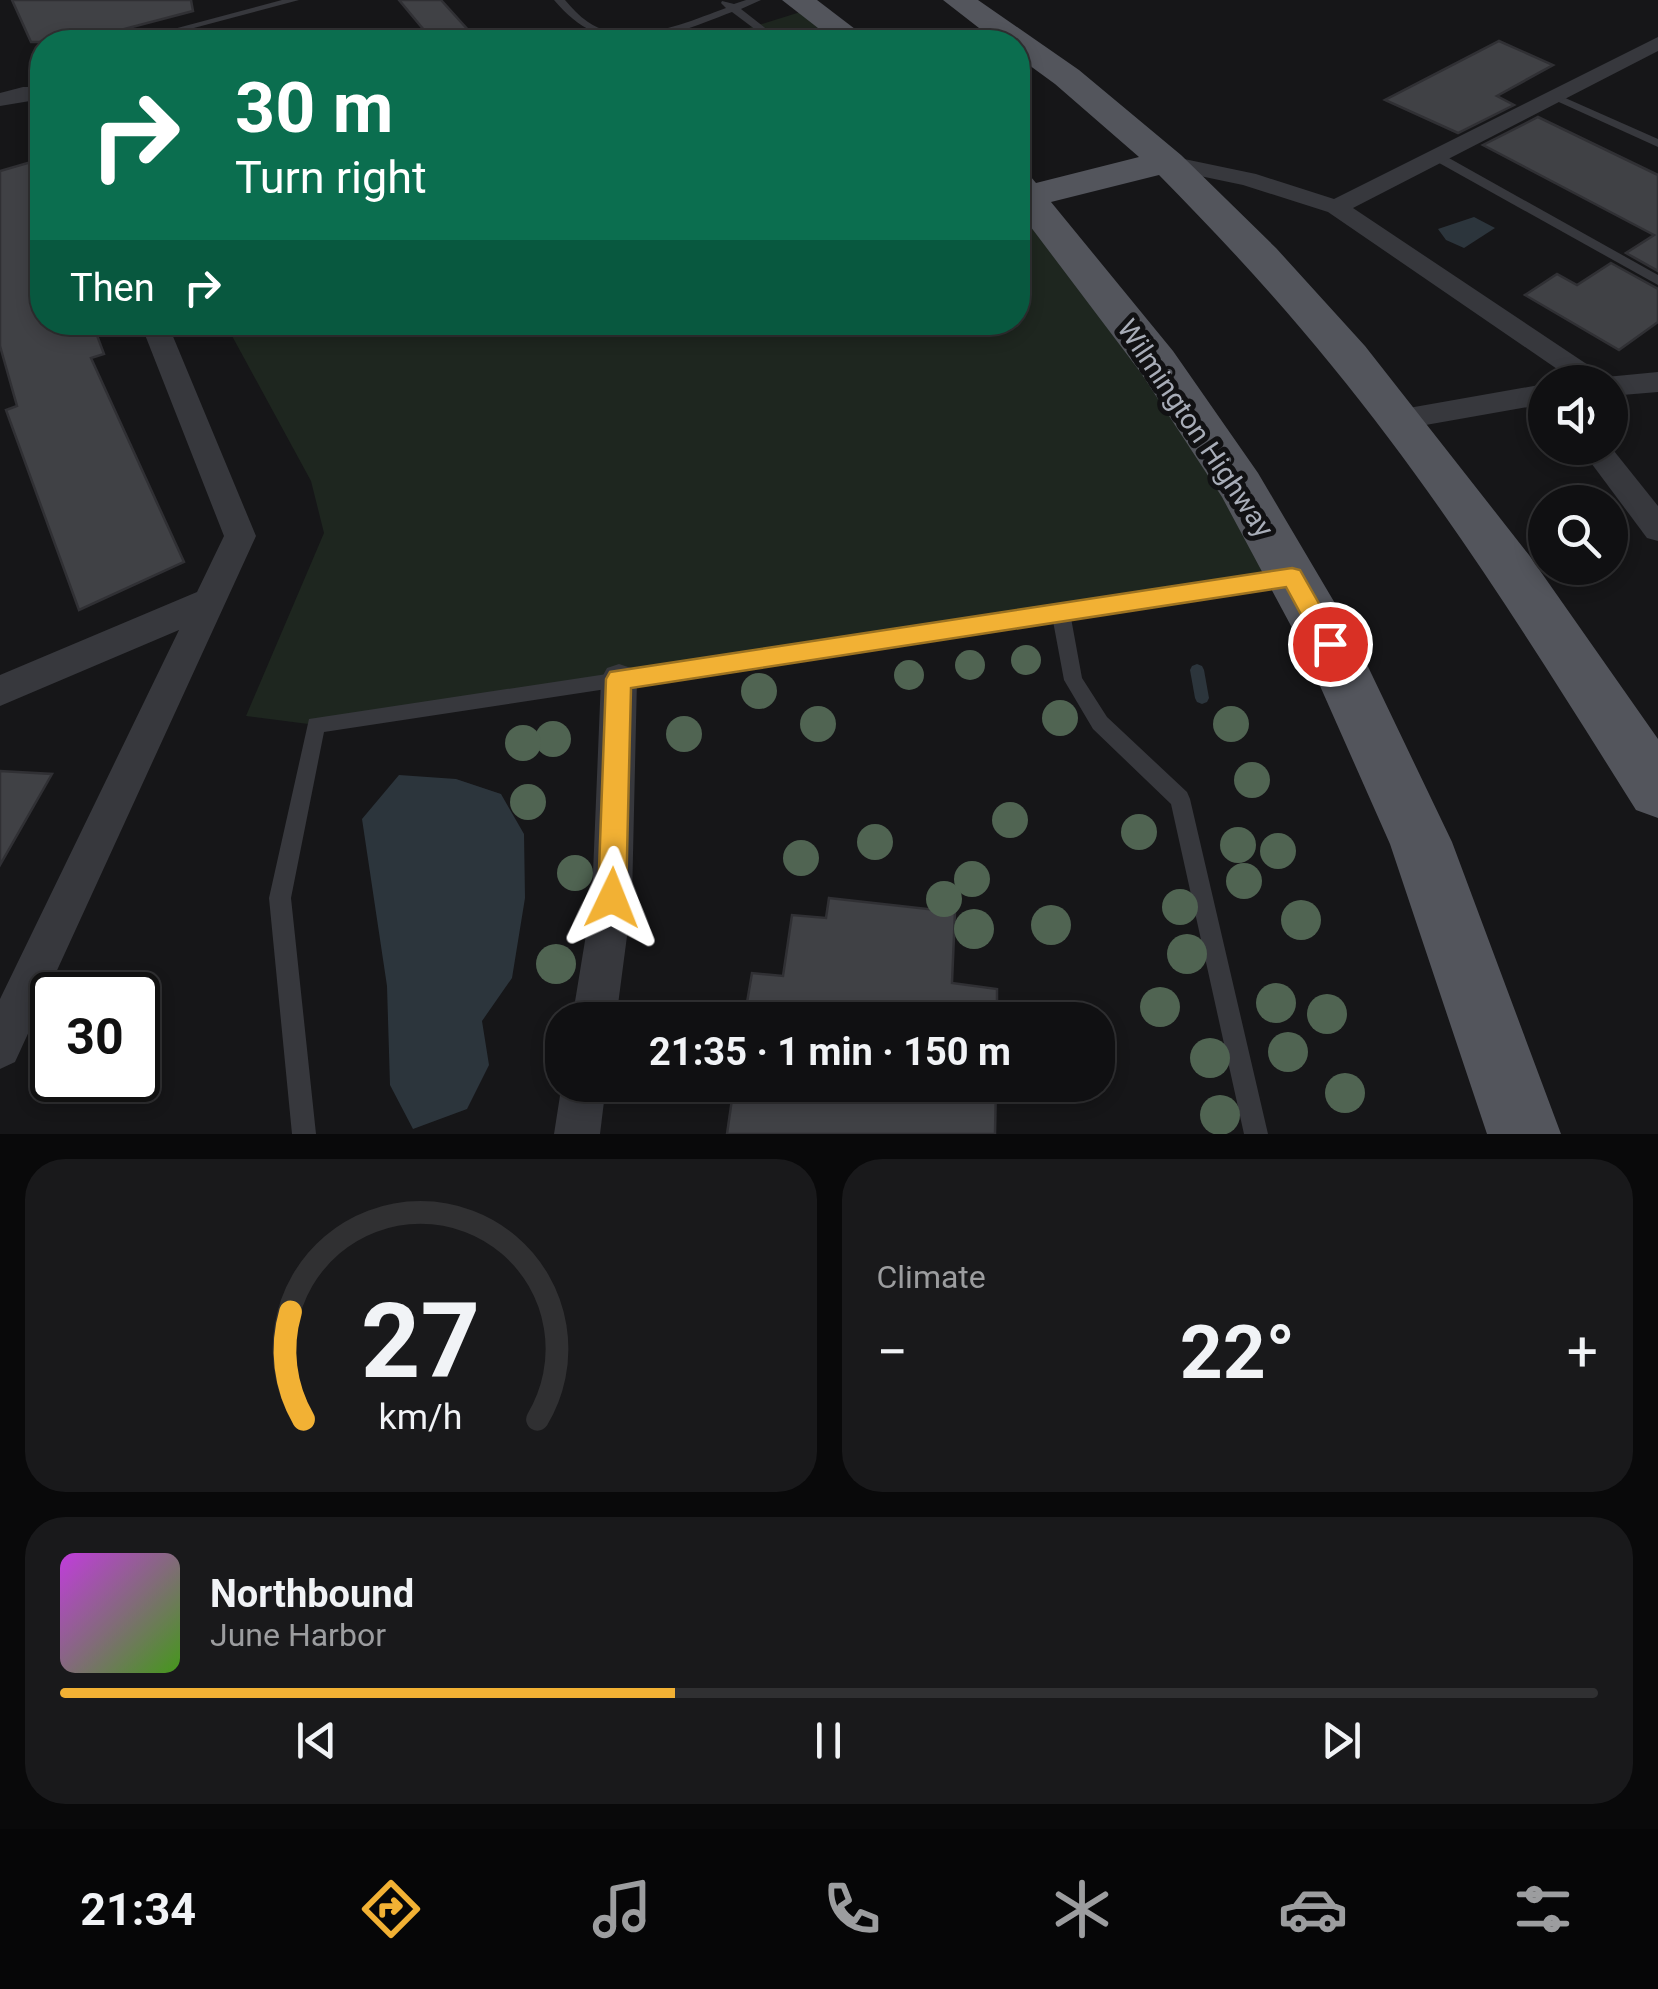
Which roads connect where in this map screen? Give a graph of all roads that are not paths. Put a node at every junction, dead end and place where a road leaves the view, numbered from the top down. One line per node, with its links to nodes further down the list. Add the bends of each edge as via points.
1 (294, 0): 7 (lane)
2 (559, 0): 8 (lane)
3 (756, 0): 6 (lane)
4 (797, 0): 11 (main road)
5 (958, 0): 12 (main road)
6 (727, 4): 9 (lane); 10 (lane)
7 (177, 30)
8 (597, 30)
9 (669, 30)
10 (762, 30)
11 (839, 30)
12 (999, 30)
13 (1658, 43): 16 (street)
14 (1030, 53): 20 (main road)
15 (30, 93): 17 (street)
16 (1554, 96): 18 (lane); 19 (street)
17 (0, 100)
18 (1658, 143)
19 (1436, 156): 23 (street); 24 (lane)
20 (1165, 162): 21 (main road); 23 (street); 30 (main road)
21 (1030, 190)
22 (1030, 203): 33 (main road, Wilmington Highway, via 1157,362 1241,486)
23 (1336, 207): 26 (street)
24 (1658, 280)
25 (158, 335): 34 (street, via 240,536)
26 (1570, 365)
27 (1658, 382): 28 (street)
28 (1628, 384)
29 (1528, 397): 30 (street)
30 (1404, 419): 38 (main road)
31 (1609, 465): 32 (street)
32 (1658, 530)
33 (1292, 577): 35 (lane); 45 (main road, Wilmington Highway, via 1421,842)
34 (206, 602): 37 (street); 40 (street)
35 (1061, 612): 36 (lane); 44 (lane, via 1073,680 1100,722 1180,798)
36 (619, 679): 39 (street, via 612,898); 42 (lane, via 316,725 280,898)
37 (0, 691)
38 (1658, 790)
39 (597, 1002)
40 (0, 1047)
41 (582, 1102): 43 (street)
42 (304, 1134)
43 (577, 1134)
44 (1256, 1134)
45 (1524, 1134)

